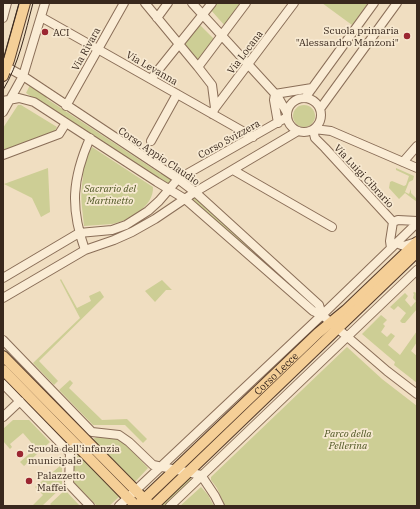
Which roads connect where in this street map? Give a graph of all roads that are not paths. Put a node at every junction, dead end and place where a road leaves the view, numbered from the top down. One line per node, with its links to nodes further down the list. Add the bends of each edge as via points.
1 (7, 3): 15 (street)
2 (25, 3): 22 (main road)
3 (45, 3): 14 (street)
4 (124, 3): 19 (street, Via Rivara)
5 (145, 3): 16 (street)
6 (168, 3): 16 (street)
7 (192, 3): 13 (street)
8 (212, 3): 13 (street)
9 (246, 3): 17 (street)
10 (294, 3): 20 (street, Via Locana)
11 (374, 3): 25 (street)
12 (393, 4): 32 (street)
13 (203, 15): 17 (street); 18 (street)
14 (41, 17): 19 (street, Via Levanna); 23 (street)
15 (3, 18)
16 (157, 18): 18 (street)
17 (222, 35): 20 (street); 21 (street)
18 (180, 44): 21 (street); 24 (street)
19 (98, 48): 24 (street, Via Levanna); 31 (street, Via Rivara)
20 (248, 64): 27 (street); 33 (street, Via Locana)
21 (198, 67): 33 (street, via 212,85)
22 (4, 69): 23 (street, Corso Appio Claudio)
23 (23, 76): 29 (street); 31 (street, Corso Appio Claudio)
24 (151, 79): 26 (street, Via Levanna)
25 (312, 88): 27 (street); 28 (street)
26 (177, 94): 33 (street, Via Levanna); 44 (street)
27 (277, 95): 30 (street); 35 (street); 38 (street, via 274,100)
28 (304, 98): 30 (street); 32 (street, via 314,101)
29 (7, 100): 34 (street); 37 (street, Corso Appio Claudio, via 29,100)
30 (295, 101): 35 (street)
31 (66, 106): 51 (street, Corso Appio Claudio)
32 (320, 109): 36 (street)
33 (214, 111): 42 (street, Via Levanna)
34 (3, 112)
35 (287, 115): 38 (street, Corso Svizzera); 41 (street, via 290,126)
36 (321, 118): 39 (street); 40 (street)
37 (66, 123): 43 (street, Corso Appio Claudio); 47 (street, via 58,134)
38 (278, 123): 42 (street, Corso Svizzera)
39 (314, 130): 40 (street); 41 (street, via 305,133); 45 (street, Via Luigi Cibrario, via 314,135)
40 (329, 130): 45 (street, Via Luigi Cibrario, via 322,136); 48 (street)
41 (298, 131): 50 (street)
42 (253, 137): 51 (street, Corso Svizzera)
43 (90, 138): 52 (street, Corso Appio Claudio); 58 (street, via 75,187)
44 (151, 141)
45 (321, 145): 55 (street, Via Luigi Cibrario)
46 (417, 146): 48 (street)
47 (3, 155)
48 (403, 162): 49 (street)
49 (417, 168)
50 (233, 170): 53 (street); 57 (street)
51 (178, 179): 52 (street, Corso Svizzera); 53 (street, Corso Appio Claudio)
52 (169, 190): 54 (street, Corso Appio Claudio); 58 (street, Corso Svizzera, via 148,211 126,225 112,230)
53 (195, 192): 54 (street); 66 (street, Corso Appio Claudio, via 319,305)
54 (185, 199): 61 (street, via 132,232); 66 (street, Corso Appio Claudio, via 313,311)
55 (393, 222): 56 (street, Via Luigi Cibrario); 60 (street, Via Luigi Cibrario, via 390,241)
56 (417, 222): 60 (street, Corso Lecce)
57 (332, 227)
58 (79, 233): 61 (street); 64 (street, Corso Svizzera)
59 (417, 242): 60 (street, Corso Lecce); 67 (main road, Corso Lecce)
60 (394, 246): 66 (street, Corso Lecce)
61 (85, 250): 65 (street)
62 (417, 252): 67 (main road, Corso Lecce)
63 (417, 270): 68 (street)
64 (3, 278)
65 (3, 298)
66 (322, 314): 67 (street, Corso Appio Claudio); 77 (street, Corso Lecce)
67 (335, 325): 68 (street, Corso Appio Claudio); 78 (main road, Corso Lecce); 79 (main road, Corso Lecce)
68 (348, 336): 73 (street, Corso Appio Claudio); 80 (street)
69 (3, 340): 76 (street)
70 (3, 356): 76 (main road)
71 (3, 370): 76 (main road)
72 (3, 384): 74 (street)
73 (417, 394)
74 (20, 401): 75 (street); 76 (street)
75 (3, 417)
76 (81, 442): 77 (street, via 120,435 153,466); 81 (main road); 83 (street, via 68,484)
77 (158, 467): 78 (street); 81 (street, Corso Lecce)
78 (174, 470): 79 (street); 82 (main road, Corso Lecce)
79 (188, 472): 80 (street); 82 (main road, Corso Lecce)
80 (201, 475): 85 (street); 86 (street)
81 (132, 494): 82 (main road); 84 (street, Corso Lecce)
82 (144, 505)
83 (90, 506)
84 (119, 506)
85 (170, 506)
86 (220, 506)

